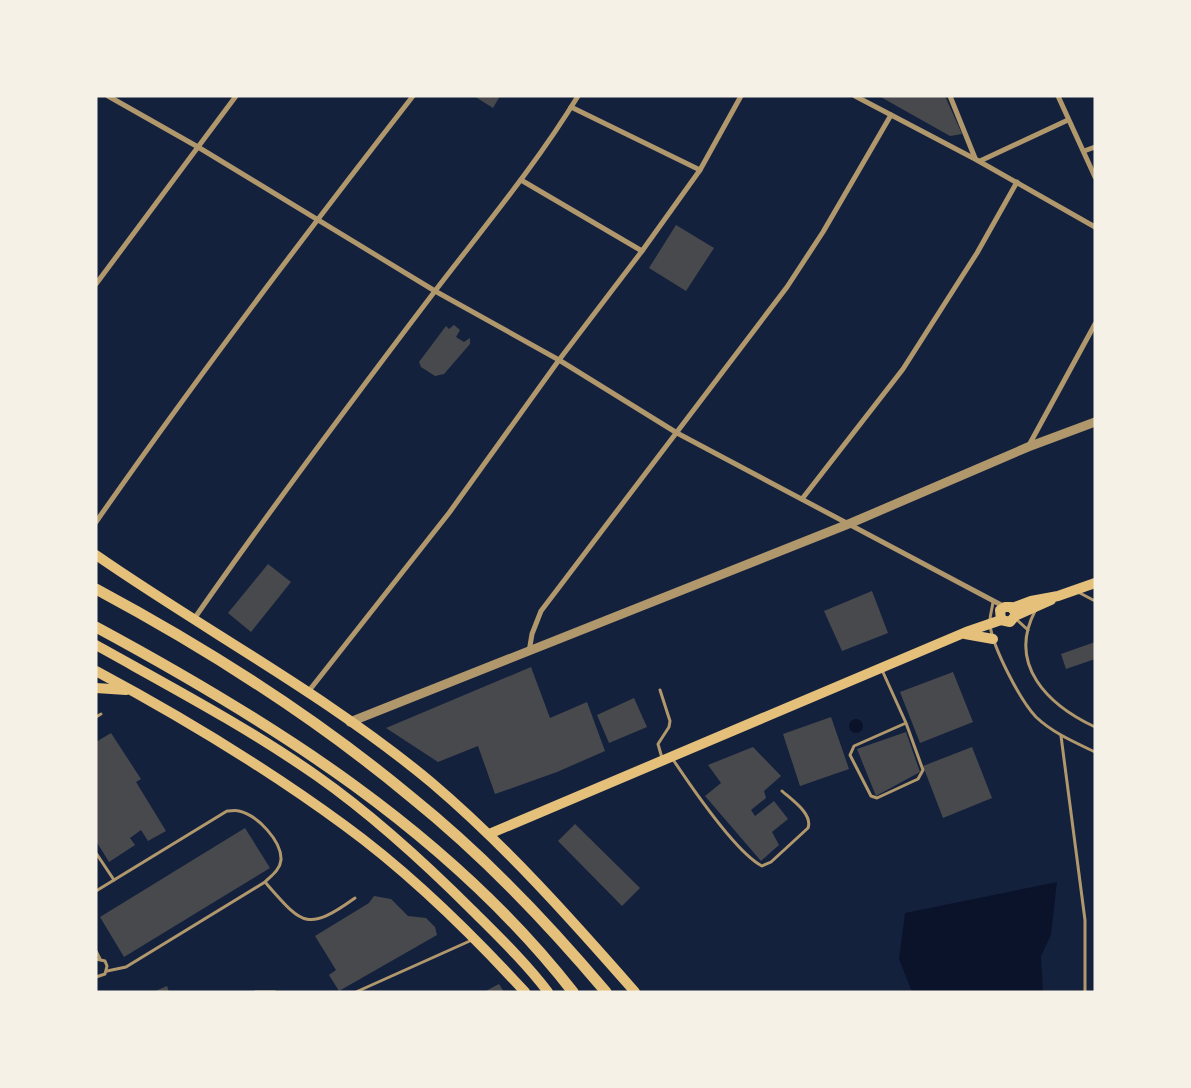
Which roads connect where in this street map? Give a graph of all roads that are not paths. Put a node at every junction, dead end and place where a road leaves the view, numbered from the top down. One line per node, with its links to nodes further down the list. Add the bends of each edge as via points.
1 (108, 96): 12 (street)
2 (236, 96): 12 (street)
3 (413, 96): 20 (street)
4 (578, 96): 9 (street)
5 (741, 96): 16 (street)
6 (855, 96): 10 (street)
7 (950, 96): 15 (street)
8 (1058, 96): 11 (street)
9 (571, 107): 16 (street); 18 (street)
10 (890, 114): 15 (street); 28 (street, via 823,232 787,287)
11 (1068, 120): 14 (street); 15 (street)
12 (198, 147): 20 (street); 23 (street)
13 (1095, 147): 14 (street)
14 (1084, 151): 17 (street)
15 (977, 160): 19 (street)
16 (700, 170): 22 (street)
17 (1095, 177)
18 (522, 180): 22 (street); 24 (street)
19 (1017, 182): 21 (street); 30 (street, via 977,253 903,369)
20 (318, 219): 24 (street); 31 (street)
21 (1095, 227)
22 (642, 251): 26 (street)
23 (96, 284)
24 (435, 291): 26 (street); 41 (street, via 251,537)
25 (1095, 324): 29 (street)
26 (559, 360): 28 (street); 53 (street, via 449,513)
27 (1095, 422): 29 (street)
28 (677, 433): 30 (street); 47 (street, via 541,611)
29 (1028, 447): 32 (street)
30 (802, 499): 32 (street)
31 (96, 522)
32 (851, 523): 40 (street); 47 (street)
33 (96, 555): 41 (main road)
34 (1095, 583): 36 (main road)
35 (96, 589): 80 (highway, via 317,725 412,797 504,883)
36 (1075, 590): 37 (main road); 38 (lane)
37 (1058, 596): 39 (main road); 40 (main road)
38 (1095, 601)
39 (1036, 608): 40 (main road); 43 (lane)
40 (1001, 612): 43 (lane); 44 (main road); 45 (lane)
41 (194, 620): 53 (main road)
42 (96, 627): 79 (highway, via 227,700 366,794 470,881)
43 (1028, 630): 58 (lane, via 1028,659 1042,688 1058,706)
44 (964, 633): 45 (main road); 48 (main road)
45 (993, 639): 59 (lane, via 1025,702 1035,716)
46 (96, 645): 78 (main road, via 226,717 318,777 409,849 508,946)
47 (529, 652): 56 (street)
48 (881, 668): 57 (lane); 61 (main road)
49 (96, 671): 51 (main road)
50 (96, 688): 51 (main road)
51 (132, 690): 69 (main road, via 244,758 345,826 389,861)
52 (660, 690): 61 (lane, via 670,721 658,744)
53 (307, 693): 56 (main road)
54 (101, 714): 55 (lane)
55 (96, 717)
56 (350, 722): 63 (main road, via 431,782)
57 (906, 723): 57 (lane, via 923,770 918,779 877,798 871,796 850,755 851,751 854,746)
58 (1095, 727)
59 (1061, 736): 60 (lane); 82 (lane, via 1085,920)
60 (1095, 752)
61 (666, 757): 62 (lane, via 742,850 762,866 810,825 807,817); 63 (main road)
62 (782, 791)
63 (489, 834): 81 (main road)
64 (96, 853): 65 (lane)
65 (114, 880): 66 (lane, via 227,811 239,811 265,829 278,847 281,861); 67 (lane)
66 (265, 882): 68 (lane, via 286,906 300,918 309,920 325,918); 72 (lane, via 126,967)
67 (96, 891)
68 (355, 898)
69 (474, 939): 76 (lane); 77 (main road)
70 (96, 951): 71 (lane)
71 (98, 959): 72 (lane, via 107,966)
72 (107, 971): 73 (lane)
73 (96, 977)
74 (256, 992): 75 (lane)
75 (276, 992)
76 (356, 992)
77 (525, 992)
78 (548, 992)
79 (573, 992)
80 (606, 992)
81 (635, 992)
82 (1086, 992)

